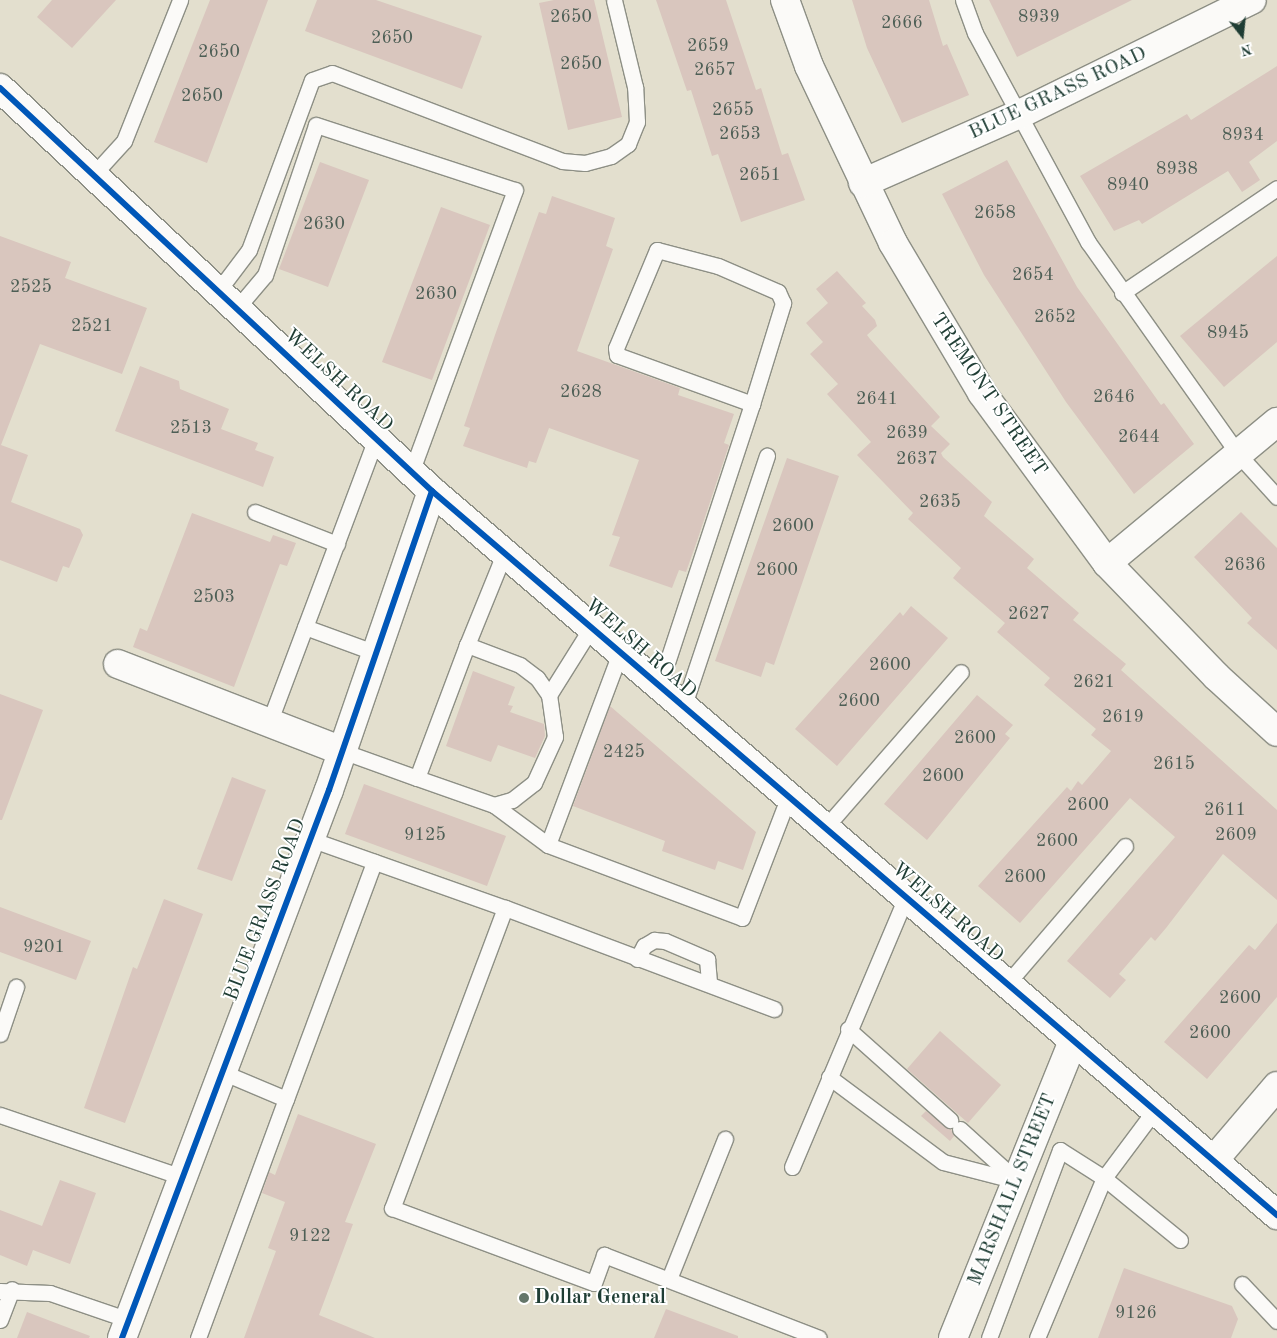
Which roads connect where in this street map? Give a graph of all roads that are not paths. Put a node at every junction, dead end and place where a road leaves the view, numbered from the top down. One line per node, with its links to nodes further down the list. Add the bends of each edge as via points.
1 (180, 0): 8 (lane, via 124,141)
2 (614, 0): 12 (lane, via 635,87 637,122 628,144 611,156 585,163 562,161 332,73 312,80)
3 (785, 0): 9 (street, TREMONT STREET, via 809,66)
4 (963, 0): 7 (lane, via 975,33)
5 (1252, 0): 7 (street, BLUE GRASS ROAD)
6 (1, 92): 8 (street, WELSH ROAD)
7 (1022, 113): 9 (street, BLUE GRASS ROAD); 11 (lane, via 1088,242)
8 (93, 175): 12 (street, WELSH ROAD)
9 (863, 183): 24 (street, TREMONT STREET, via 946,337)
10 (1277, 188): 11 (lane)
11 (1122, 293): 16 (lane)
12 (228, 300): 15 (street, WELSH ROAD); 18 (lane, via 264,275 316,125 515,190)
13 (752, 404): 13 (lane, via 782,296 718,266 657,250 622,331 617,355); 32 (lane)
14 (1277, 422): 16 (street)
15 (376, 439): 18 (street, WELSH ROAD); 22 (lane)
16 (1238, 454): 20 (lane); 24 (street)
17 (767, 456): 34 (lane)
18 (412, 472): 19 (street, WELSH ROAD)
19 (432, 491): 23 (street, WELSH ROAD); 28 (street, BLUE GRASS ROAD)
20 (1277, 497)
21 (255, 512): 22 (lane)
22 (337, 544): 25 (lane)
23 (504, 554): 26 (street, WELSH ROAD); 27 (lane)
24 (1107, 563): 36 (street, TREMONT STREET, via 1217,677)
25 (305, 628): 28 (lane); 35 (lane)
26 (591, 628): 29 (street, WELSH ROAD); 33 (lane)
27 (467, 645): 33 (lane, via 520,665); 38 (lane)
28 (376, 653): 37 (street, BLUE GRASS ROAD)
29 (620, 653): 32 (street, WELSH ROAD); 43 (lane)
30 (118, 664): 35 (street)
31 (960, 672): 41 (lane)
32 (659, 687): 34 (street, WELSH ROAD)
33 (549, 695): 40 (lane, via 555,737 541,770 525,793)
34 (683, 708): 39 (street, WELSH ROAD)
35 (269, 723): 37 (street)
36 (1277, 732)
37 (342, 751): 38 (lane); 42 (street, BLUE GRASS ROAD)
38 (417, 778): 40 (lane)
39 (788, 798): 41 (street, WELSH ROAD); 43 (lane, via 742,918)
40 (494, 805): 43 (lane)
41 (824, 829): 46 (street, WELSH ROAD)
42 (310, 839): 45 (lane); 56 (street, BLUE GRASS ROAD)
43 (548, 845)
44 (1125, 846): 50 (lane)
45 (374, 862): 47 (lane); 59 (lane)
46 (905, 899): 50 (street, WELSH ROAD); 53 (lane)
47 (505, 908): 48 (lane); 72 (lane, via 392,1208 594,1283 604,1255)
48 (638, 959): 49 (lane); 49 (lane, via 644,946 654,940 665,941 707,959)
49 (709, 984): 52 (lane)
50 (1006, 985): 55 (street, WELSH ROAD)
51 (16, 987): 54 (lane)
52 (774, 1008)
53 (848, 1029): 57 (lane); 69 (lane)
54 (0, 1034)
55 (1072, 1042): 60 (street, WELSH ROAD); 62 (street, MARSHALL STREET)
56 (222, 1072): 59 (lane); 67 (street, BLUE GRASS ROAD)
57 (829, 1077): 66 (lane); 69 (lane, via 943,1162)
58 (1277, 1086): 65 (street)
59 (286, 1099): 78 (lane)
60 (1154, 1111): 65 (street, WELSH ROAD); 68 (lane)
61 (0, 1115): 67 (lane)
62 (1036, 1131): 64 (lane); 69 (street, MARSHALL STREET)
63 (725, 1139): 72 (lane)
64 (1060, 1150): 68 (lane); 81 (lane)
65 (1214, 1160): 70 (street, WELSH ROAD)
66 (792, 1167)
67 (182, 1177): 77 (street, BLUE GRASS ROAD)
68 (1104, 1178): 71 (lane); 82 (lane)
69 (1018, 1180): 80 (street, MARSHALL STREET)
70 (1276, 1213)
71 (1180, 1240)
72 (669, 1279): 79 (lane)
73 (1242, 1284): 76 (lane)
74 (6, 1290): 75 (lane); 77 (lane, via 50,1293)
75 (0, 1320)
76 (1277, 1321)
77 (125, 1329)
78 (198, 1338)
79 (819, 1338)
80 (953, 1338)
81 (989, 1338)
82 (1037, 1338)

